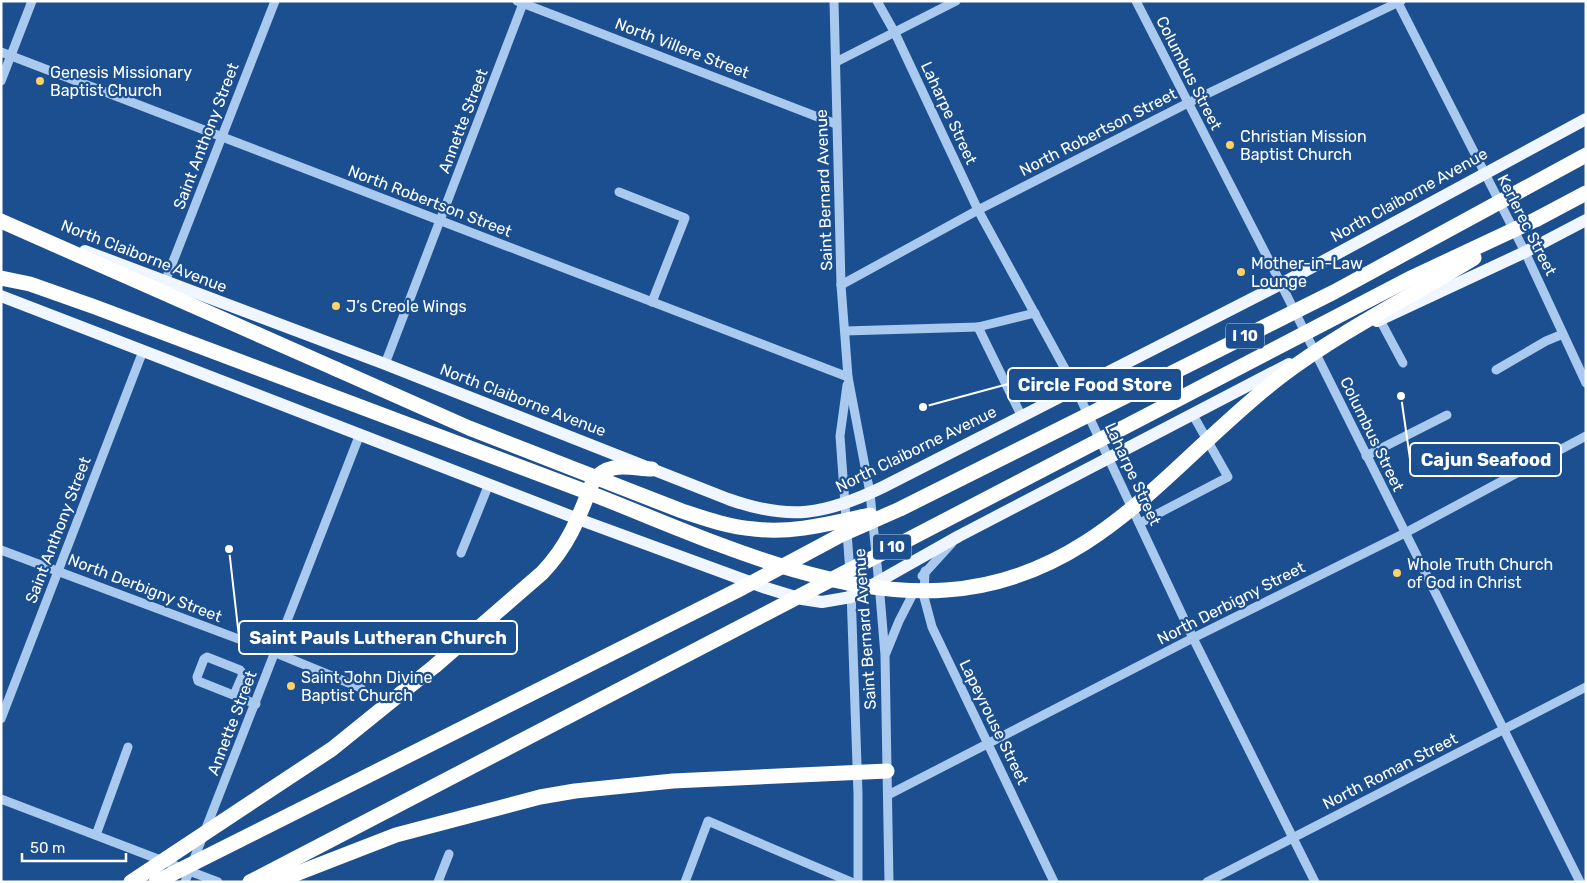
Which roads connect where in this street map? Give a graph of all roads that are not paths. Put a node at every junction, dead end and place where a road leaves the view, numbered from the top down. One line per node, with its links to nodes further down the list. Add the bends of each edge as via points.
1 (32, 1): 11 (street)
2 (275, 1): 17 (street, Saint Anthony Street)
3 (834, 1): 12 (street, Saint Bernard Avenue)
4 (877, 1): 9 (street, Laharpe Street)
5 (956, 1): 9 (street)
6 (1136, 1): 14 (street, Columbus Street)
7 (522, 2): 16 (street, North Villere Street); 26 (street, Annette Street)
8 (1399, 2): 14 (street, North Robertson Street); 19 (street, Kerlerec Street)
9 (894, 33): 12 (street); 22 (street, Laharpe Street)
10 (1, 52): 11 (street, North Robertson Street)
11 (11, 56): 13 (street); 17 (street, North Robertson Street)
12 (836, 62): 16 (street, Saint Bernard Avenue)
13 (1, 81)
14 (1188, 103): 22 (street, North Robertson Street); 30 (street, Columbus Street)
15 (1586, 119): 19 (main road, North Claiborne Avenue)
16 (836, 124): 31 (street, Saint Bernard Avenue)
17 (222, 137): 26 (street, North Robertson Street); 29 (street, Saint Anthony Street)
18 (1586, 155): 58 (highway, I 10, bridge, via 1334,292)
19 (1484, 173): 27 (street, Kerlerec Street); 30 (main road, North Claiborne Avenue)
20 (619, 192): 33 (street, via 685,218)
21 (1586, 193): 24 (highway, I 10)
22 (978, 210): 31 (street, North Robertson Street); 34 (street, Laharpe Street)
23 (1, 219): 29 (main road, North Claiborne Avenue); 58 (highway, bridge, via 468,428 682,511 756,530 817,526)
24 (1537, 219): 28 (highway, bridge, via 1368,320 1281,377 1095,538 1059,559 1010,580 945,591 862,584 766,561 95,307 30,284); 92 (highway, I 10, bridge, via 1412,277)
25 (1586, 220): 27 (main road)
26 (440, 222): 33 (street, North Robertson Street); 42 (street, Annette Street)
27 (1525, 252): 35 (main road); 38 (street, Kerlerec Street)
28 (1, 278)
29 (165, 282): 42 (main road, North Claiborne Avenue)
30 (1281, 284): 40 (street, Columbus Street); 46 (main road, North Claiborne Avenue)
31 (841, 285): 37 (street, Saint Bernard Avenue)
32 (1, 296): 39 (main road)
33 (652, 302): 44 (street, North Robertson Street)
34 (1035, 313): 36 (street); 46 (street, Laharpe Street)
35 (1380, 320): 40 (main road); 41 (street)
36 (978, 327): 37 (street); 49 (street)
37 (845, 331): 44 (street, Saint Bernard Avenue)
38 (1563, 334): 43 (street); 45 (street, Kerlerec Street)
39 (143, 351): 50 (main road); 65 (street, Saint Anthony Street)
40 (1314, 351): 47 (main road); 52 (street, Columbus Street)
41 (1403, 363)
42 (385, 364): 54 (main road, North Claiborne Avenue)
43 (1496, 370)
44 (848, 377): 56 (street, Saint Bernard Avenue); 57 (street, Saint Bernard Avenue, via 840,436)
45 (1586, 383)
46 (1076, 389): 49 (main road, North Claiborne Avenue); 53 (street, Laharpe Street)
47 (1193, 415): 53 (main road); 60 (street, via 1228,477)
48 (1447, 415): 52 (street)
49 (1022, 417): 56 (main road, North Claiborne Avenue)
50 (360, 434): 55 (main road); 70 (street, Annette Street)
51 (1586, 436): 61 (street, North Derbigny Street)
52 (1366, 456): 61 (street, Columbus Street)
53 (1109, 459): 60 (street, Laharpe Street); 62 (main road)
54 (652, 469): 57 (main road, North Claiborne Avenue, via 768,512 784,514); 59 (highway, via 614,467 604,470 593,481)
55 (489, 484): 59 (main road); 64 (street)
56 (870, 493): 57 (main road, North Claiborne Avenue); 67 (street, Saint Bernard Avenue)
57 (843, 504): 68 (street, Saint Bernard Avenue)
58 (900, 509): 89 (highway, I 10, bridge, via 841,535 742,588)
59 (578, 519): 68 (main road, via 802,599 833,601); 88 (highway, bridge, via 568,542 542,573 436,665 332,749)
60 (1140, 523): 69 (street, Laharpe Street)
61 (1405, 533): 69 (street, North Derbigny Street); 77 (street, Columbus Street)
62 (959, 536): 66 (street); 67 (main road)
63 (1, 550): 65 (street, North Derbigny Street)
64 (461, 553)
65 (58, 571): 70 (street, North Derbigny Street); 76 (street, Saint Anthony Street)
66 (925, 571): 71 (street); 78 (street, Lapeyrouse Street, via 924,597 932,627)
67 (879, 582): 68 (main road); 71 (street, Saint Bernard Avenue)
68 (851, 597): 81 (street, Saint Bernard Avenue)
69 (1193, 638): 78 (street, North Derbigny Street); 85 (street, Laharpe Street)
70 (276, 653): 73 (street, North Derbigny Street); 75 (street, Annette Street)
71 (885, 655): 80 (street, Saint Bernard Avenue)
72 (1586, 687): 77 (street, North Roman Street)
73 (361, 688)
74 (234, 695): 74 (street, via 198,681 204,659 208,657 240,670 242,674); 75 (street)
75 (256, 704): 87 (street, Annette Street)
76 (1, 719)
77 (1503, 730): 85 (street, North Roman Street); 102 (street, Columbus Street)
78 (988, 744): 82 (street, North Derbigny Street); 99 (street, Lapeyrouse Street)
79 (128, 747): 84 (street)
80 (887, 771): 81 (highway); 82 (street, Saint Bernard Avenue)
81 (857, 772): 93 (highway, via 673,781 540,797 396,836); 97 (street, Saint Bernard Avenue)
82 (888, 795): 98 (street, Saint Bernard Avenue)
83 (1, 799): 84 (street)
84 (96, 835): 87 (street)
85 (1293, 838): 100 (street, North Roman Street); 101 (street, Laharpe Street)
86 (448, 854): 94 (street)
87 (190, 871): 90 (street, Annette Street); 91 (street)
88 (131, 882)
89 (156, 882)
90 (186, 882)
91 (218, 882)
92 (250, 882)
93 (275, 882)
94 (438, 882)
95 (685, 882): 96 (street, via 708,820)
96 (851, 882)
97 (858, 882)
98 (889, 882)
99 (1054, 882)
100 (1207, 882)
101 (1315, 882)
102 (1580, 882)

